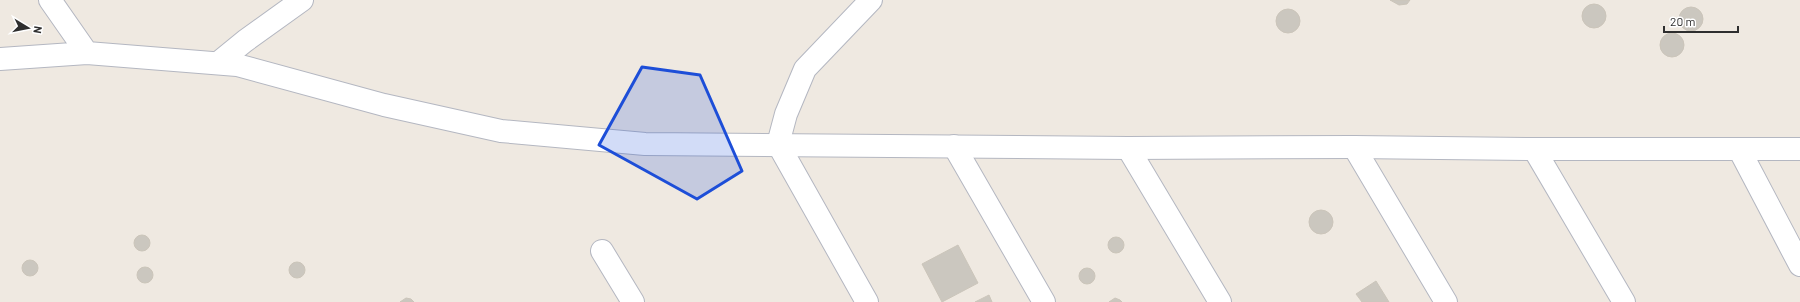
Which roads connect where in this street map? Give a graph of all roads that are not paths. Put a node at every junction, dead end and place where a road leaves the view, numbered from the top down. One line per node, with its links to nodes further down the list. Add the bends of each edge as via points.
1 (50, 0): 4 (street)
2 (302, 0): 6 (street)
3 (871, 0): 7 (street, via 805,70 786,114)
4 (87, 53): 5 (street); 6 (street)
5 (0, 59)
6 (218, 63): 7 (street, via 237,65 384,106 501,131 645,144)
7 (778, 144): 8 (street); 17 (street)
8 (954, 146): 10 (street); 18 (street)
9 (1354, 147): 10 (street); 13 (street); 20 (street)
10 (1128, 148): 19 (street)
11 (1739, 149): 12 (street); 13 (street); 15 (street)
12 (1800, 149)
13 (1534, 150): 21 (street)
14 (602, 251): 16 (street)
15 (1800, 265)
16 (633, 302)
17 (867, 302)
18 (1044, 302)
19 (1220, 302)
20 (1446, 302)
21 (1624, 302)

